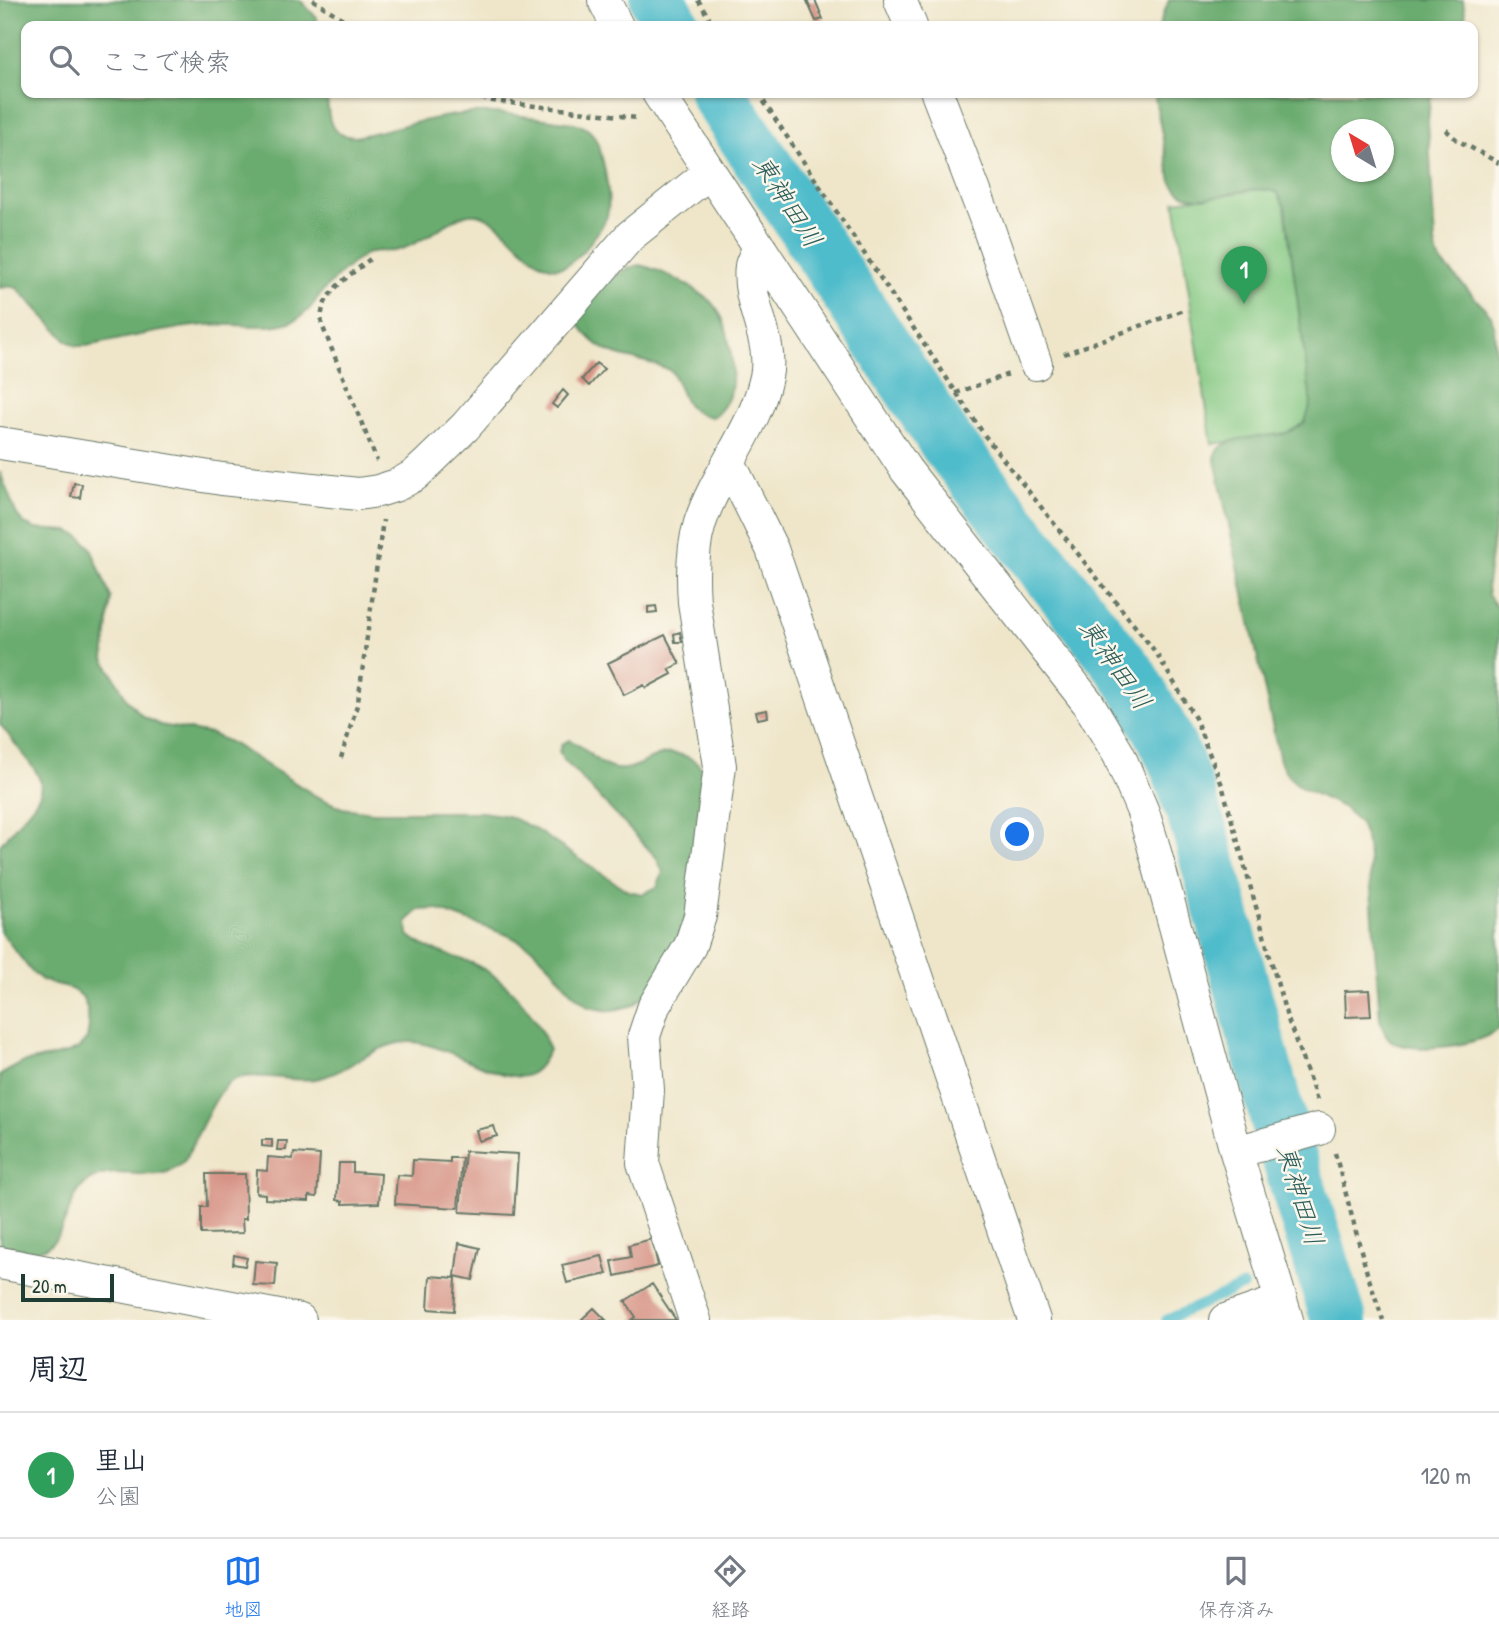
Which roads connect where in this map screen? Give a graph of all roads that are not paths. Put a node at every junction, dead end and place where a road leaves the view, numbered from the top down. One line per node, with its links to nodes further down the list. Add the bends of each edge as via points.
1 (604, 0): 3 (street)
2 (900, 0): 4 (street)
3 (614, 21)
4 (909, 21)
5 (661, 98): 7 (street)
6 (939, 98): 9 (street)
7 (710, 172): 8 (street); 10 (street, via 630,236 449,444 415,475 387,488 358,494 222,479)
8 (760, 247): 11 (street, via 751,264 751,285 767,348 767,371 763,393); 13 (street, via 917,485 1088,703 1119,755 1152,841)
9 (1036, 364)
10 (0, 443)
11 (729, 462): 17 (street, via 699,524 692,576 720,766 700,916 691,946 654,1006 644,1044 648,1090 643,1163); 18 (street, via 772,549)
12 (1323, 1128): 13 (street)
13 (1240, 1151): 15 (street)
14 (0, 1263): 16 (street)
15 (1284, 1311): 19 (street)
16 (300, 1320)
17 (695, 1320)
18 (1034, 1320)
19 (1226, 1320)

